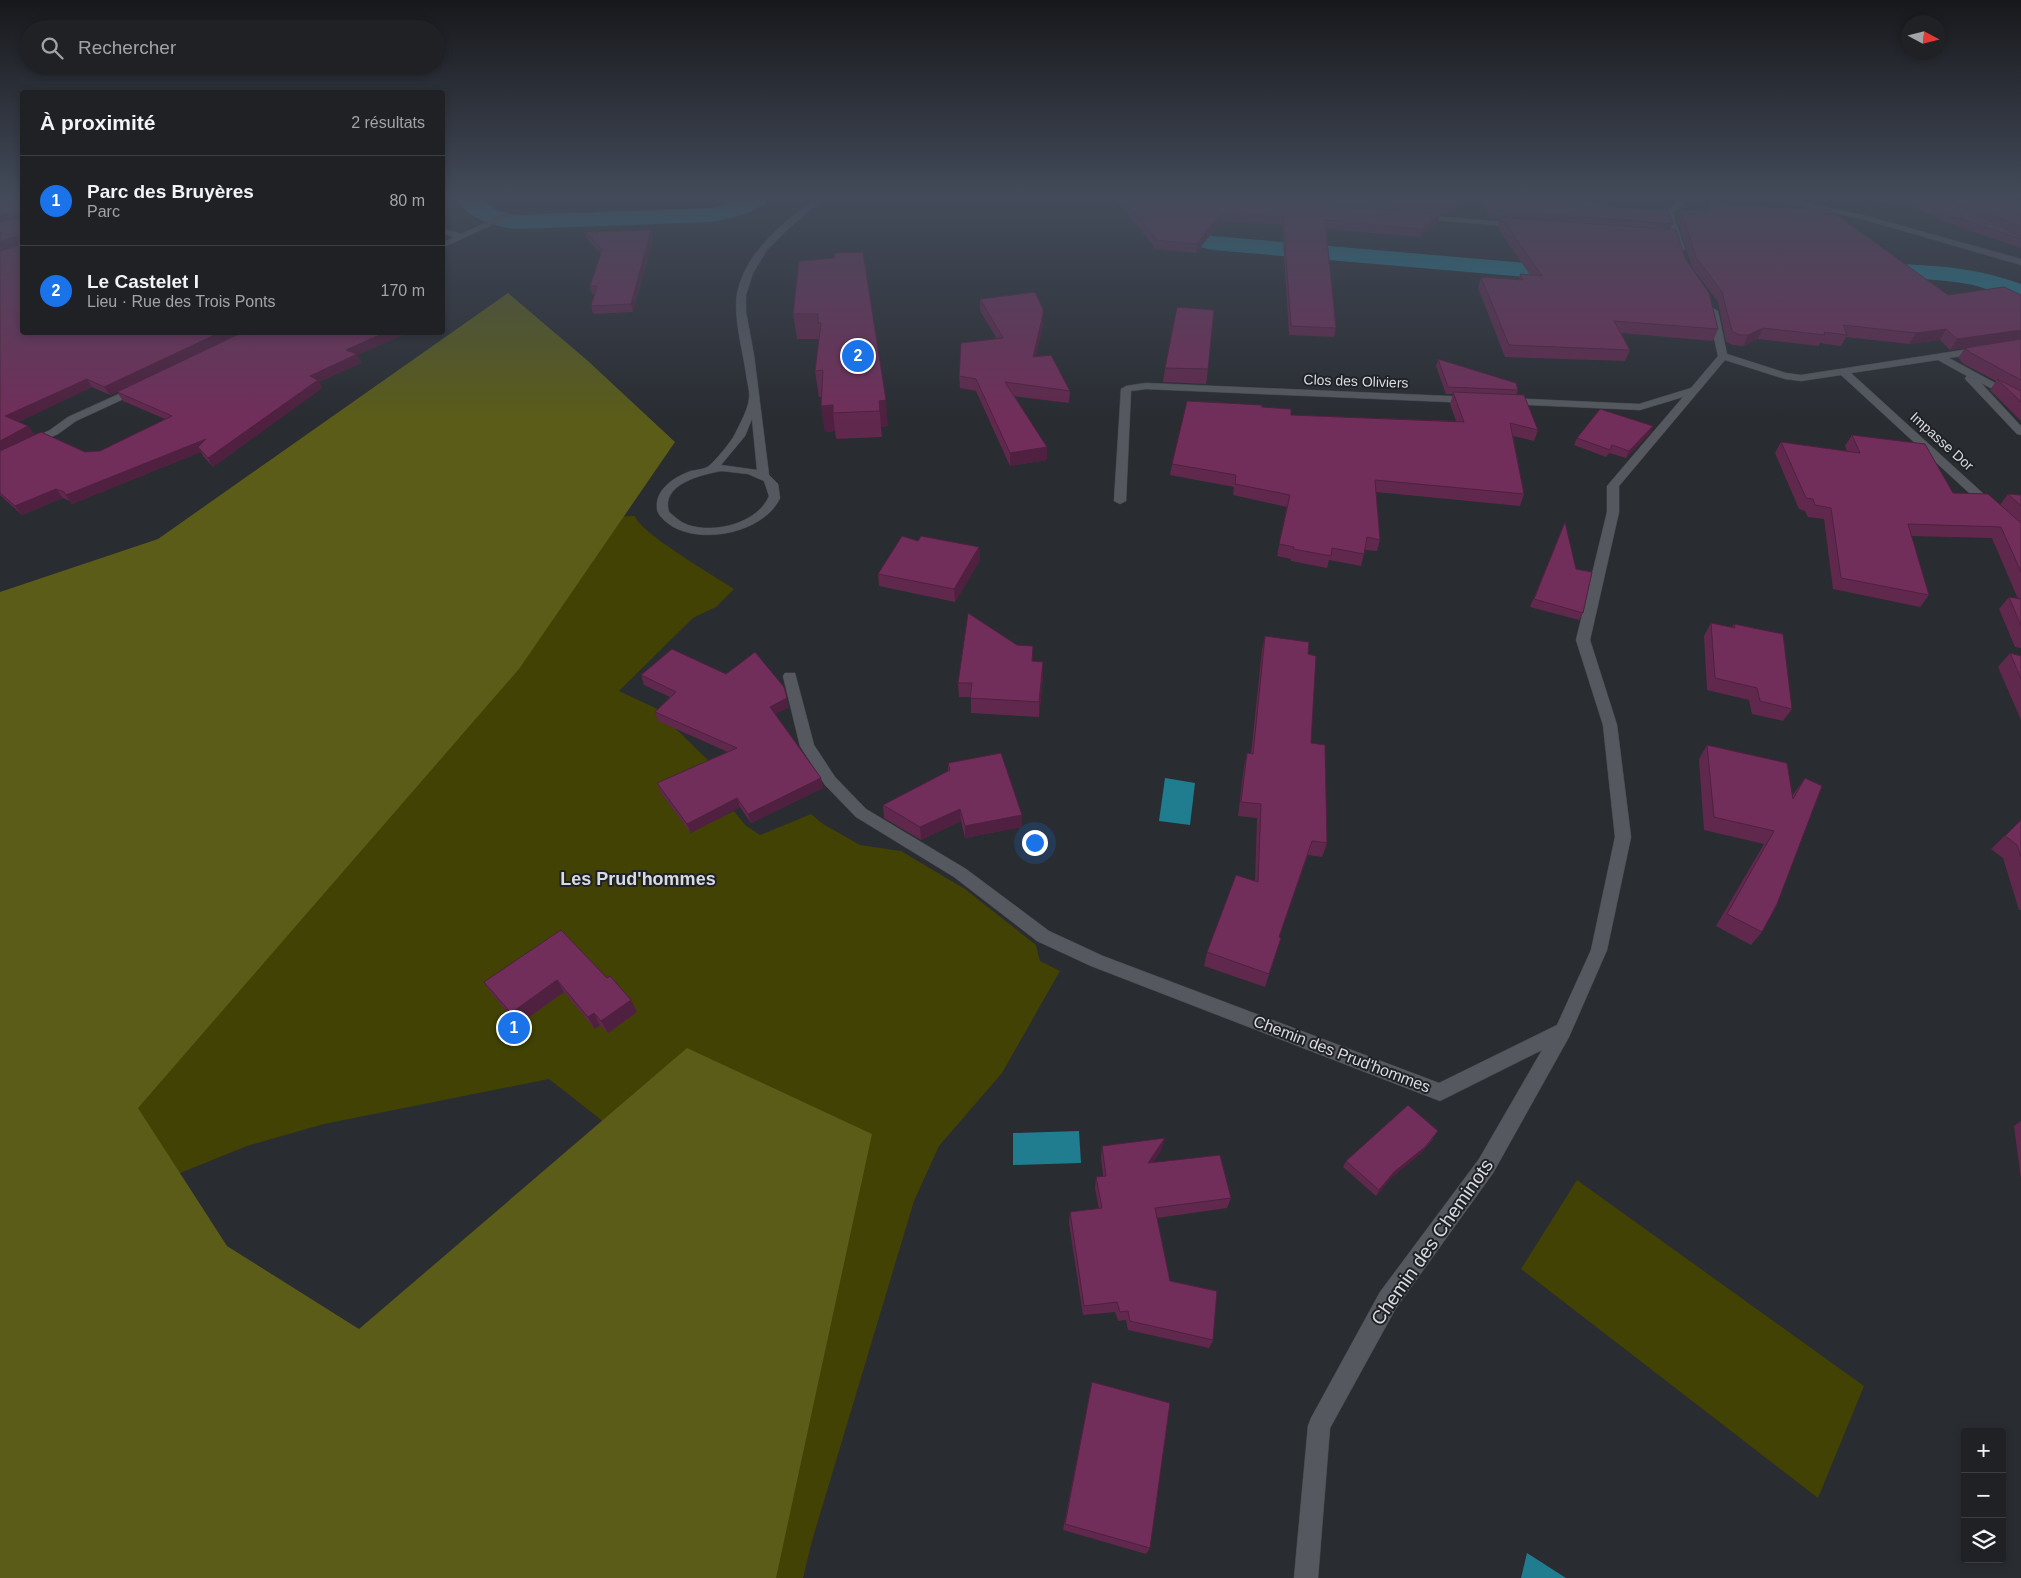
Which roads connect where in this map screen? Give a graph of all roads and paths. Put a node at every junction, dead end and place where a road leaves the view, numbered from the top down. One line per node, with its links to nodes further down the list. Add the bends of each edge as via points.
1 (749, 273): 10 (street, via 741,295)
2 (1711, 303): 4 (street)
3 (2021, 344): 5 (street)
4 (1723, 356): 7 (street, via 1800,378); 9 (street)
5 (1939, 357): 6 (street); 7 (street)
6 (1960, 368): 11 (street); 12 (street)
7 (1843, 371): 17 (street, Impasse Dor)
8 (152, 382): 13 (street, via 72,419 54,432)
9 (1694, 390): 16 (street, Clos des Oliviers, via 1640,407 1146,386 1126,389); 19 (street, via 1613,486 1613,512 1583,640 1610,725 1623,837 1599,950)
10 (753, 401): 14 (street, via 740,436); 15 (street)
11 (2021, 401)
12 (2021, 432)
13 (0, 458)
14 (712, 469): 15 (street, via 745,469); 15 (street, via 677,482 665,495 662,507 674,523 691,529 717,531 756,519 768,509 775,496 772,484)
15 (764, 476)
16 (1120, 501)
17 (2021, 534)
18 (790, 676): 19 (street, Chemin des Prud'hommes, via 807,746 830,781 861,813 960,873 1043,936 1067,949 1440,1092)
19 (1563, 1031): 20 (street, Chemin des Cheminots, via 1486,1166 1388,1300 1319,1426)
20 (1306, 1578)

